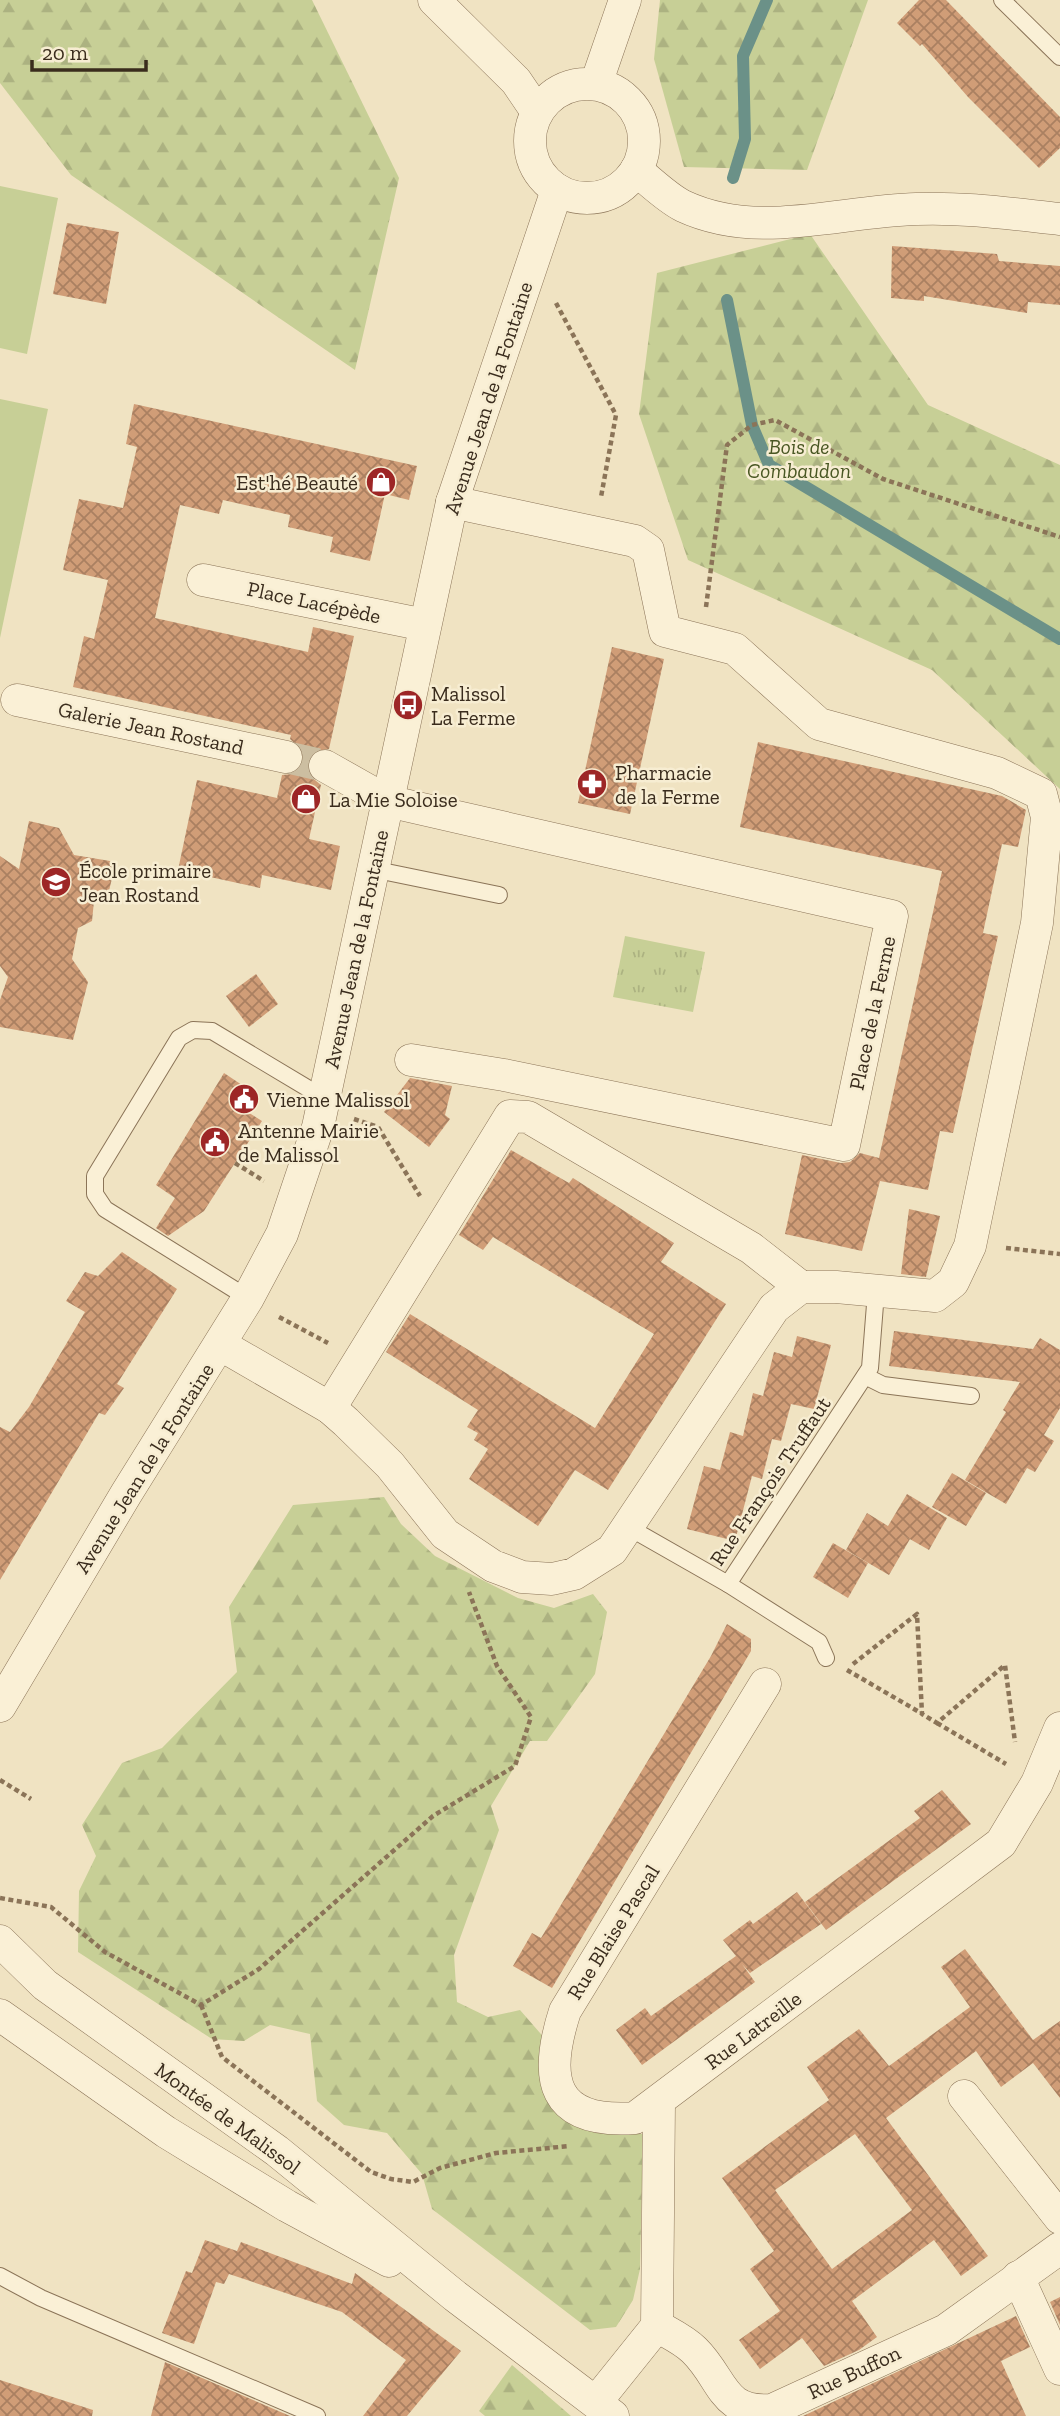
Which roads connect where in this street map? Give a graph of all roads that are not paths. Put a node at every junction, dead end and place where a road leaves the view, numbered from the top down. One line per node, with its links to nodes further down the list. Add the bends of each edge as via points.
1 (434, 0): 6 (street, via 516,81)
2 (625, 0): 5 (street)
3 (1002, 0): 4 (lane)
4 (1060, 57)
5 (596, 84): 6 (street, via 557,91); 7 (street, via 618,92 637,113 644,146)
6 (537, 112): 8 (street, via 530,148 540,174)
7 (636, 170): 8 (street, via 610,194 591,199); 9 (street, via 682,205 719,218 785,224 915,209)
8 (557, 190): 10 (street, Avenue Jean de la Fontaine)
9 (1060, 219)
10 (452, 502): 12 (street, Avenue Jean de la Fontaine); 22 (street, via 635,541 648,550 665,631 735,649 819,724 997,774 1041,794 1047,817 1037,923 970,1246 953,1282 935,1296)
11 (203, 580): 12 (street, Place Lacépède)
12 (425, 625): 16 (street, Avenue Jean de la Fontaine)
13 (17, 700): 14 (street, Galerie Jean Rostand)
14 (286, 757)
15 (325, 766): 16 (street)
16 (387, 801): 17 (street, Avenue Jean de la Fontaine); 19 (street, Place de la Ferme, via 892,916 844,1145)
17 (372, 869): 18 (lane); 20 (street, Avenue Jean de la Fontaine)
18 (499, 895)
19 (411, 1060)
20 (321, 1113): 23 (street, Avenue Jean de la Fontaine, via 282,1234); 23 (lane, via 212,1031 193,1030 179,1038 95,1176 95,1194 105,1209)
21 (802, 1287): 22 (street); 27 (street, via 751,1248 528,1117 510,1116); 28 (street, via 774,1308)
22 (876, 1292): 25 (lane, Rue François Truffaut, via 870,1368)
23 (248, 1298): 24 (street, Avenue Jean de la Fontaine)
24 (221, 1345): 27 (street); 32 (street, Avenue Jean de la Fontaine)
25 (865, 1376): 26 (lane, via 883,1385); 29 (lane, Rue François Truffaut)
26 (971, 1396)
27 (330, 1408): 28 (street, via 371,1444 445,1534 493,1566 522,1577 552,1579 574,1574 612,1550)
28 (628, 1527): 29 (lane, Rue François Truffaut)
29 (728, 1584): 30 (lane, via 819,1642)
30 (826, 1658)
31 (765, 1684): 37 (street, Rue Blaise Pascal, via 565,2011 555,2042 553,2074 563,2098 585,2113 635,2118)
32 (3, 1698)
33 (1060, 1728): 37 (street, Rue Latreille, via 1037,1783 1001,1843)
34 (0, 1941): 42 (street, Montée de Malissol, via 45,1985 277,2151)
35 (0, 2015): 42 (street, Montée de Malissol, via 166,2133 238,2178)
36 (964, 2096): 38 (street)
37 (659, 2102): 43 (street)
38 (1060, 2218)
39 (1060, 2248): 41 (street, Rue Buffon)
40 (0, 2276): 46 (lane, via 41,2298)
41 (1017, 2277): 43 (street, Rue Buffon, via 946,2330 772,2410 753,2412 736,2405 692,2348); 44 (street)
42 (455, 2296): 45 (street, Montée de Malissol)
43 (657, 2326): 45 (street)
44 (1060, 2369)
45 (604, 2409)
46 (317, 2416)

